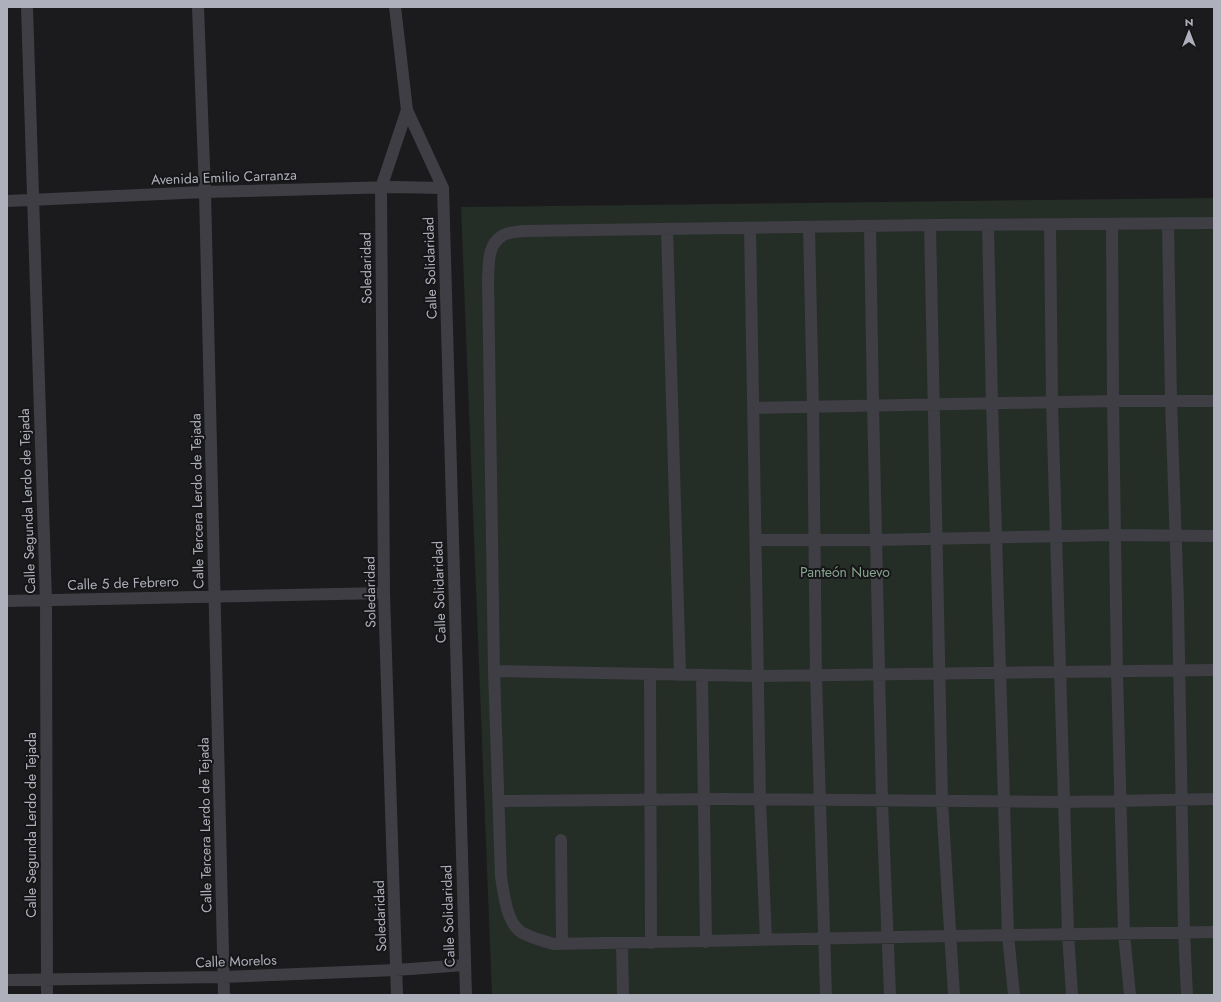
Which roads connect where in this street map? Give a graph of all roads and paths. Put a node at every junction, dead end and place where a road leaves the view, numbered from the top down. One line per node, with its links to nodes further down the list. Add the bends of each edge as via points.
1 (27, 7): 8 (street, Calle Segunda Lerdo de Tejada)
2 (198, 7): 7 (street, Calle Tercera Lerdo de Tejada)
3 (395, 7): 4 (street)
4 (407, 110): 5 (street, Soledaridad); 6 (street)
5 (381, 188): 6 (street, Avenida Emilio Carranza); 7 (street, Avenida Emilio Carranza); 38 (street, Soledaridad)
6 (443, 188): 81 (street, Calle Solidaridad)
7 (205, 192): 8 (street, Avenida Emilio Carranza); 39 (street, Calle Tercera Lerdo de Tejada)
8 (32, 200): 9 (street, Avenida Emilio Carranza); 40 (street, Calle Segunda Lerdo de Tejada)
9 (7, 201)
10 (1214, 223): 12 (street)
11 (1112, 224): 12 (street); 14 (street); 20 (street)
12 (1168, 224): 21 (street)
13 (930, 225): 15 (street); 17 (street); 25 (street)
14 (1050, 225): 15 (street); 23 (street)
15 (988, 226): 24 (street)
16 (809, 227): 17 (street); 18 (street); 27 (street)
17 (870, 227): 26 (street)
18 (750, 228): 19 (street); 28 (street)
19 (667, 229): 43 (street, via 524,230 502,235 494,243 490,254 488,280); 50 (street)
20 (1113, 401): 21 (street); 23 (street); 29 (street)
21 (1171, 401): 22 (street); 32 (street)
22 (1214, 401)
23 (1052, 402): 24 (street); 30 (street)
24 (992, 403): 25 (street); 34 (street)
25 (934, 404): 26 (street); 33 (street)
26 (873, 405): 27 (street); 37 (street)
27 (813, 407): 28 (street); 36 (street)
28 (754, 408): 35 (street)
29 (1115, 535): 30 (street); 32 (street); 46 (street)
30 (1056, 536): 34 (street); 45 (street)
31 (1214, 536): 32 (street)
32 (1176, 537): 44 (street)
33 (936, 538): 34 (street); 37 (street); 49 (street)
34 (996, 538): 47 (street)
35 (756, 540): 36 (street); 53 (street)
36 (815, 540): 37 (street); 54 (street)
37 (876, 540): 52 (street)
38 (384, 592): 39 (street, Calle 5 de Febrero); 82 (street, Soledaridad)
39 (214, 596): 40 (street, Calle 5 de Febrero); 83 (street, Calle Tercera Lerdo de Tejada)
40 (46, 601): 41 (street, Calle 5 de Febrero); 85 (street, Calle Segunda Lerdo de Tejada)
41 (7, 602)
42 (1214, 670): 44 (street)
43 (494, 671): 48 (street); 60 (street)
44 (1179, 671): 46 (street); 59 (street)
45 (1060, 672): 46 (street); 47 (street); 66 (street)
46 (1117, 672): 62 (street)
47 (1000, 673): 49 (street); 65 (street)
48 (650, 674): 50 (street); 56 (street)
49 (938, 674): 52 (street); 64 (street)
50 (680, 675): 51 (street)
51 (702, 675): 53 (street); 57 (street)
52 (880, 675): 54 (street); 63 (street)
53 (758, 676): 54 (street); 58 (street)
54 (816, 676): 61 (street)
55 (1214, 799): 59 (street)
56 (651, 800): 57 (street); 60 (street); 79 (street)
57 (704, 800): 58 (street); 77 (street)
58 (760, 800): 61 (street); 76 (street)
59 (1182, 800): 62 (street); 68 (street)
60 (499, 801): 80 (street, via 502,877 507,908 513,922 520,931 536,939)
61 (820, 801): 63 (street); 75 (street)
62 (1121, 801): 66 (street); 70 (street)
63 (882, 802): 64 (street); 74 (street)
64 (942, 802): 65 (street); 73 (street)
65 (1004, 802): 66 (street); 72 (street)
66 (1065, 802): 71 (street)
67 (561, 840): 80 (street)
68 (1184, 932): 69 (street); 70 (street); 97 (street)
69 (1214, 932)
70 (1124, 933): 71 (street); 96 (street)
71 (1068, 934): 72 (street); 95 (street)
72 (1008, 935): 73 (street); 94 (street)
73 (949, 936): 74 (street); 93 (street)
74 (887, 938): 75 (street); 92 (street)
75 (825, 939): 76 (street); 91 (street)
76 (766, 940): 77 (street)
77 (706, 942): 79 (street)
78 (622, 943): 79 (street); 80 (street); 90 (street)
79 (651, 943)
80 (562, 944)
81 (465, 965): 82 (street, Calle Morelos); 89 (street, Calle Solidaridad)
82 (396, 970): 83 (street, Calle Morelos); 88 (street, Soledaridad)
83 (223, 977): 85 (street, Calle Morelos); 87 (street, Calle Tercera Lerdo de Tejada)
84 (7, 980): 85 (street, Calle Morelos)
85 (46, 980): 86 (street, Calle Segunda Lerdo de Tejada)
86 (47, 995)
87 (224, 995)
88 (397, 995)
89 (466, 995)
90 (623, 995)
91 (826, 995)
92 (890, 995)
93 (954, 995)
94 (1014, 995)
95 (1072, 995)
96 (1130, 995)
97 (1187, 995)

